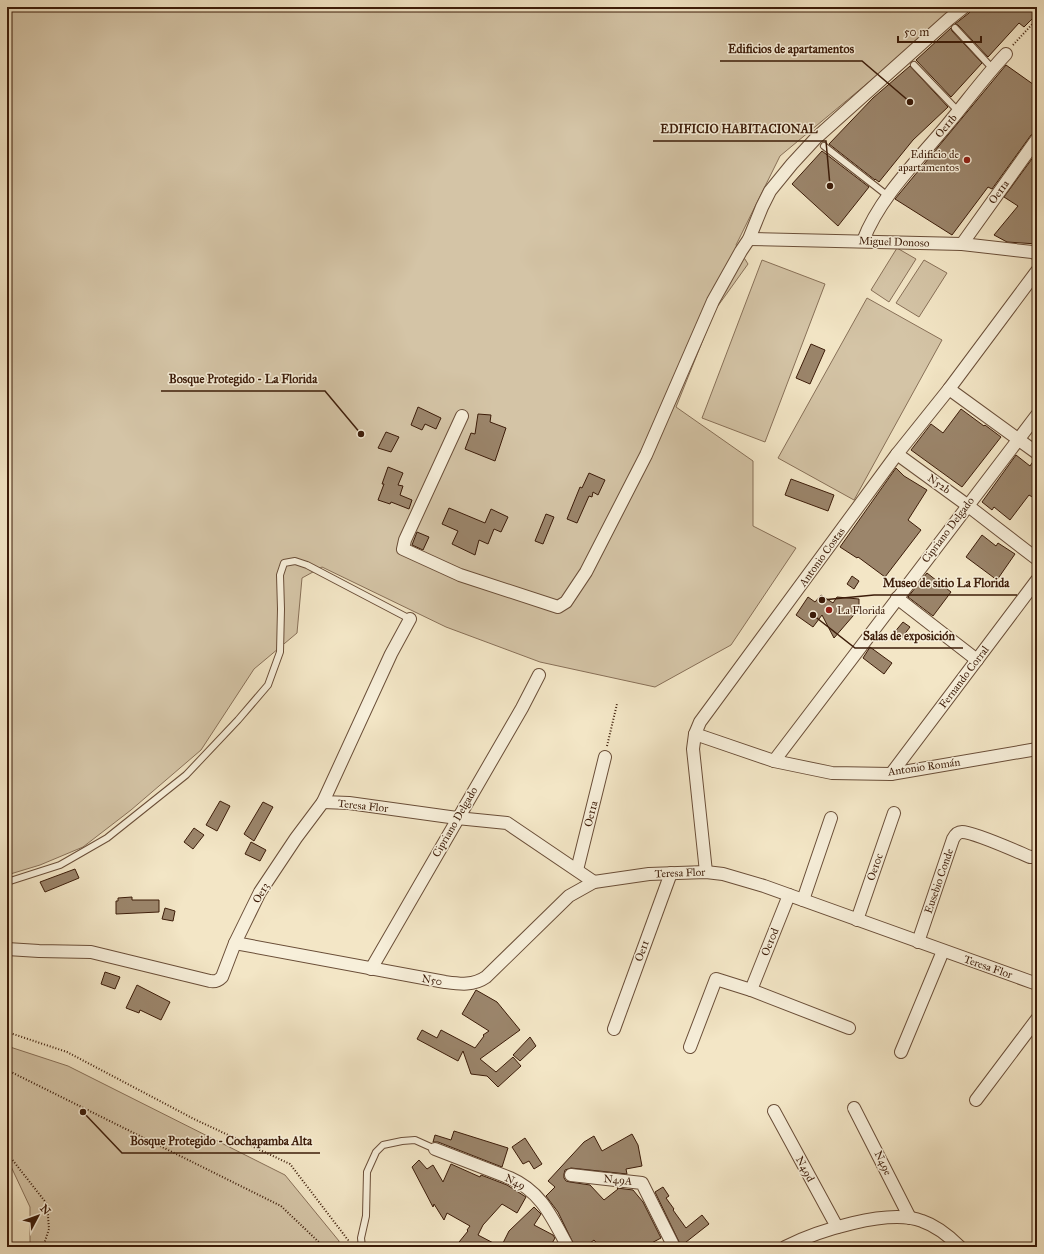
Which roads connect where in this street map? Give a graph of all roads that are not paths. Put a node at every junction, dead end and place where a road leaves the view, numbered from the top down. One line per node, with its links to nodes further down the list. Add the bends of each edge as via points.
1 (964, 7): 10 (street, via 816,138 770,191)
2 (955, 28): 5 (lane)
3 (1006, 54): 5 (street, Oe11b)
4 (914, 66): 6 (lane)
5 (992, 68): 6 (street, Oe11b)
6 (958, 112): 9 (street, Oe11b)
7 (1037, 139): 12 (street, Oe11a)
8 (824, 146): 9 (lane)
9 (888, 196): 11 (street, Oe11b, via 868,227)
10 (749, 239): 11 (street, Miguel Donoso); 17 (street, via 713,301 646,455 586,572 566,602 558,607 460,575 403,549)
11 (863, 241): 12 (street, Miguel Donoso)
12 (962, 244): 13 (street, Miguel Donoso)
13 (1037, 254)
14 (1037, 271): 15 (street, Antonio Costas)
15 (949, 389): 18 (street); 20 (street, Antonio Costas)
16 (1037, 415): 18 (street, Cipriano Delgado)
17 (462, 416)
18 (1018, 439): 19 (street); 21 (street, Cipriano Delgado)
19 (1037, 453)
20 (897, 454): 21 (street, N52b); 28 (street, Antonio Costas, via 703,717)
21 (968, 505): 22 (street, N52b); 24 (street, Cipriano Delgado)
22 (1037, 559)
23 (1037, 580): 26 (street, Fernando Corral)
24 (897, 598): 26 (street); 31 (street, Cipriano Delgado)
25 (410, 619): 33 (street, Oe13, via 390,654); 41 (lane, via 307,565 295,561 284,563 280,575 280,652 268,685 238,720 186,774 107,838 60,865)
26 (977, 660): 32 (street, Fernando Corral)
27 (539, 675): 35 (street, Cipriano Delgado)
28 (695, 734): 31 (street, Antonio Román); 39 (street, Antonio Costas, via 693,749)
29 (1037, 749): 32 (street, Antonio Román)
30 (605, 757): 38 (street, Oe11a)
31 (774, 761): 32 (street, Antonio Román, via 832,773)
32 (891, 774)
33 (323, 802): 35 (street, Teresa Flor); 47 (street, Oe13, via 260,892)
34 (894, 813): 45 (street, Oe10c)
35 (458, 818): 38 (street, Teresa Flor, via 507,823); 50 (street, Cipriano Delgado)
36 (831, 818): 44 (street)
37 (1037, 855): 46 (street, Eusebio Conde, via 1030,857 973,834 956,834)
38 (577, 870): 42 (street, Teresa Flor)
39 (706, 872): 40 (street, Teresa Flor); 43 (street, Teresa Flor, via 745,880)
40 (671, 873): 42 (street, Teresa Flor); 55 (street, Oe11)
41 (7, 882)
42 (594, 882): 50 (street, N50, via 569,896 478,982 445,982)
43 (789, 895): 44 (street, Teresa Flor); 52 (street, Oe10d)
44 (803, 900): 45 (street, Teresa Flor)
45 (857, 920): 46 (street, Teresa Flor)
46 (918, 942): 49 (street, Teresa Flor)
47 (234, 943): 48 (street, Oe13, via 222,977 214,982 91,952); 50 (street, N50)
48 (7, 949)
49 (943, 951): 51 (street, Teresa Flor); 57 (street)
50 (371, 969)
51 (1037, 984)
52 (751, 990): 54 (street); 56 (street, via 716,979)
53 (1037, 1020): 58 (street)
54 (849, 1028)
55 (614, 1029)
56 (690, 1047)
57 (901, 1052)
58 (976, 1100)
59 (854, 1108): 63 (street, N49e)
60 (774, 1112): 64 (street, N49d)
61 (435, 1149): 65 (lane, via 415,1140 383,1145 376,1152 367,1172); 66 (street, N49, via 520,1182 544,1204)
62 (571, 1175): 67 (street, N49A, via 642,1183)
63 (910, 1218): 64 (street, via 872,1219); 69 (street, via 935,1226)
64 (837, 1227): 68 (street)
65 (362, 1247)
66 (568, 1247)
67 (674, 1247)
68 (785, 1247)
69 (960, 1247)

